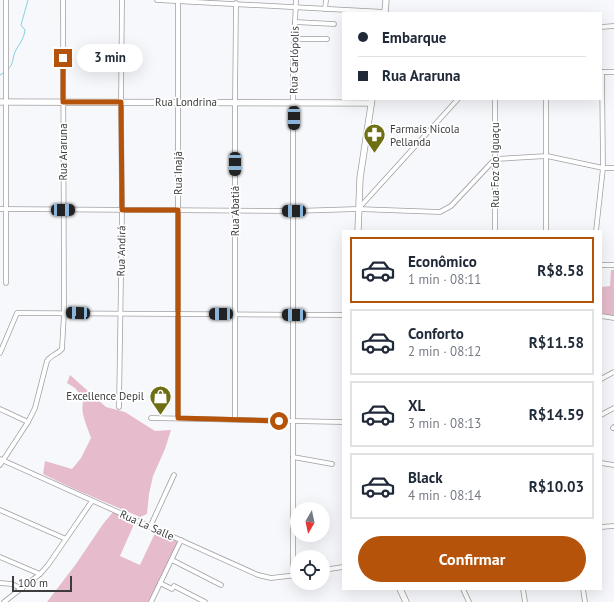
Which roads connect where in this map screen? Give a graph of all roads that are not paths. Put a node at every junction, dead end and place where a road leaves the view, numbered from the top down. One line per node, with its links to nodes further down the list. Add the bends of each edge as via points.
1 (6, 0): 27 (street, via 6,74)
2 (63, 0): 28 (street, Rua Araruna)
3 (122, 0): 29 (street, Rua Andirá)
4 (157, 0): 8 (street)
5 (296, 0): 10 (street, Rua Carlópolis)
6 (326, 0): 11 (street)
7 (386, 0): 13 (street)
8 (178, 1): 9 (street); 30 (street, Rua Inajá)
9 (236, 3): 10 (street); 31 (street, Rua Abatiá)
10 (295, 7): 11 (street); 14 (street, Rua Carlópolis)
11 (325, 9): 12 (street)
12 (370, 12)
13 (385, 12)
14 (295, 22): 15 (street); 18 (street, Rua Carlópolis)
15 (334, 24)
16 (614, 26): 17 (street)
17 (602, 27)
18 (294, 39): 19 (street); 32 (street, Rua Carlópolis)
19 (326, 40)
20 (602, 72): 21 (street)
21 (614, 72)
22 (457, 100): 39 (street)
23 (495, 100): 34 (street, Rua Foz do Iguaçu)
24 (546, 100): 33 (street)
25 (602, 100): 35 (street)
26 (372, 101): 32 (street, Rua Londrina); 39 (street)
27 (2, 102): 28 (street, Rua Londrina); 38 (street)
28 (63, 102): 29 (street, Rua Londrina); 40 (street, Rua Araruna)
29 (121, 102): 30 (street, Rua Londrina); 41 (street, Rua Andirá)
30 (178, 102): 31 (street, Rua Londrina); 42 (street, Rua Inajá)
31 (235, 102): 32 (street, Rua Londrina); 43 (street, Rua Abatiá)
32 (293, 103): 44 (street, Rua Carlópolis)
33 (546, 156): 34 (street); 35 (street); 47 (street)
34 (495, 159): 39 (street, via 451,206 440,212); 46 (street, Rua Foz do Iguaçu)
35 (603, 168): 36 (street); 48 (street)
36 (614, 168)
37 (0, 208): 38 (street)
38 (6, 208): 40 (street); 51 (street)
39 (358, 209): 44 (street); 45 (street)
40 (63, 210): 41 (street); 52 (street, Rua Araruna)
41 (122, 210): 42 (street); 53 (street, Rua Andirá)
42 (178, 210): 43 (street); 54 (street, Rua Inajá)
43 (235, 210): 44 (street); 55 (street, Rua Abatiá)
44 (294, 211): 56 (street, Rua Carlópolis)
45 (358, 230)
46 (495, 230)
47 (546, 230)
48 (596, 230)
49 (602, 265): 50 (street)
50 (614, 265)
51 (6, 283)
52 (64, 313): 53 (street); 60 (street, via 17,313); 71 (street, Rua Araruna, via 62,349 50,356 47,361 39,396)
53 (120, 314): 54 (street); 63 (street, Rua Andirá)
54 (177, 314): 55 (street); 68 (street, Rua Inajá)
55 (235, 314): 56 (street); 69 (street, Rua Abatiá)
56 (294, 315): 57 (street); 70 (street, Rua Carlópolis)
57 (342, 315)
58 (602, 316): 59 (street)
59 (614, 318)
60 (0, 353)
61 (614, 372): 62 (street)
62 (602, 378)
63 (119, 407)
64 (614, 408): 66 (street)
65 (0, 409): 71 (street)
66 (602, 414)
67 (151, 418): 68 (street)
68 (178, 418): 69 (street)
69 (235, 419): 70 (street)
70 (293, 421): 72 (street); 73 (street, Rua Carlópolis)
71 (28, 422): 74 (street)
72 (342, 422)
73 (293, 457): 76 (street); 87 (street, Rua Carlópolis)
74 (2, 460): 77 (street); 80 (street, Rua La Salle)
75 (602, 463): 78 (street)
76 (332, 464)
77 (0, 465)
78 (614, 465)
79 (174, 475): 83 (street)
80 (92, 501): 83 (street, Rua La Salle); 85 (street)
81 (0, 510): 85 (street)
82 (614, 526): 84 (street)
83 (150, 527): 86 (street, Rua La Salle)
84 (602, 528)
85 (66, 540): 92 (street)
86 (181, 540): 89 (street); 93 (street, Rua La Salle, via 262,577)
87 (295, 550)
88 (0, 557): 92 (street)
89 (172, 560): 95 (street); 96 (street)
90 (342, 567): 91 (street)
91 (330, 569)
92 (40, 574): 97 (street)
93 (290, 576)
94 (0, 583): 97 (street, via 12,584)
95 (160, 583): 103 (street); 104 (street, via 172,589 174,586)
96 (221, 584)
97 (22, 589): 102 (street)
98 (400, 590): 105 (street)
99 (463, 590): 106 (street)
100 (523, 590): 107 (street)
101 (583, 590): 108 (street)
102 (4, 602)
103 (151, 602)
104 (205, 602)
105 (406, 602)
106 (469, 602)
107 (525, 602)
108 (585, 602)

